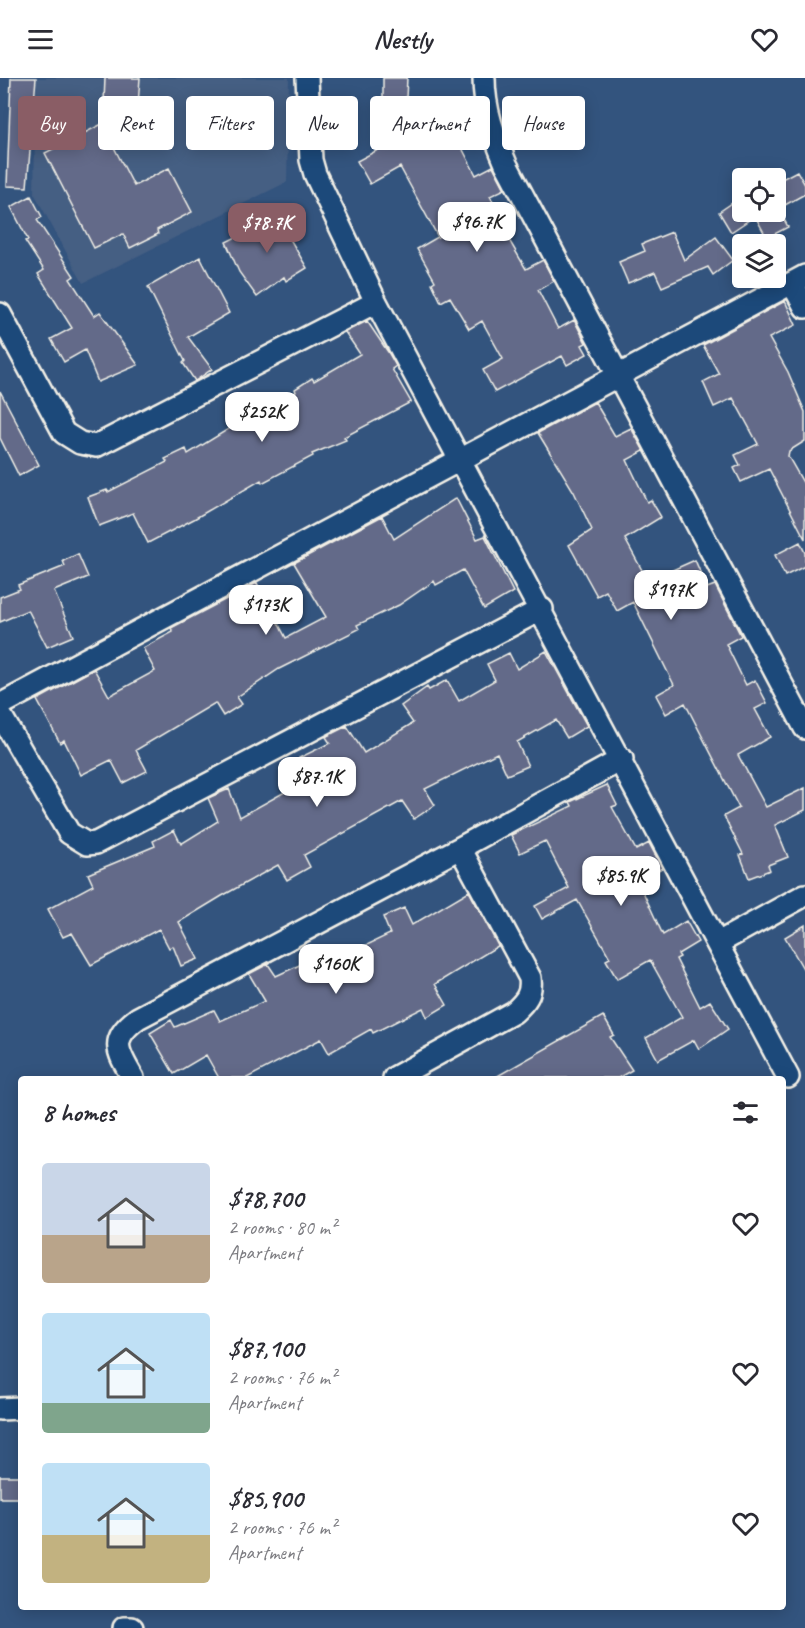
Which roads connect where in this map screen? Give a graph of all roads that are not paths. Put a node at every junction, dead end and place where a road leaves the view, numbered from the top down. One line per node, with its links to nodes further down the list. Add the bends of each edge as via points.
1 (307, 78): 4 (street, via 315,174)
2 (484, 78): 7 (street, via 492,132 506,164)
3 (798, 279): 5 (street); 7 (street)
4 (376, 302): 6 (street, via 96,446 80,443 64,433); 8 (street)
5 (805, 307)
6 (0, 314)
7 (618, 373): 8 (street); 12 (street)
8 (460, 457): 9 (street); 10 (street)
9 (542, 609): 11 (street, via 96,843 87,844 69,833); 13 (street)
10 (0, 705)
11 (0, 714)
12 (805, 728)
13 (621, 759): 14 (street); 16 (street)
14 (460, 848): 18 (street, via 138,1018 123,1031 117,1046); 19 (street, via 530,978 531,989 514,1012)
15 (805, 895): 16 (street)
16 (718, 943): 17 (street)
17 (792, 1075)
18 (131, 1076)
19 (398, 1076)
20 (18, 1407): 21 (street)
21 (0, 1409)
22 (124, 1628): 23 (street)
23 (132, 1628)

